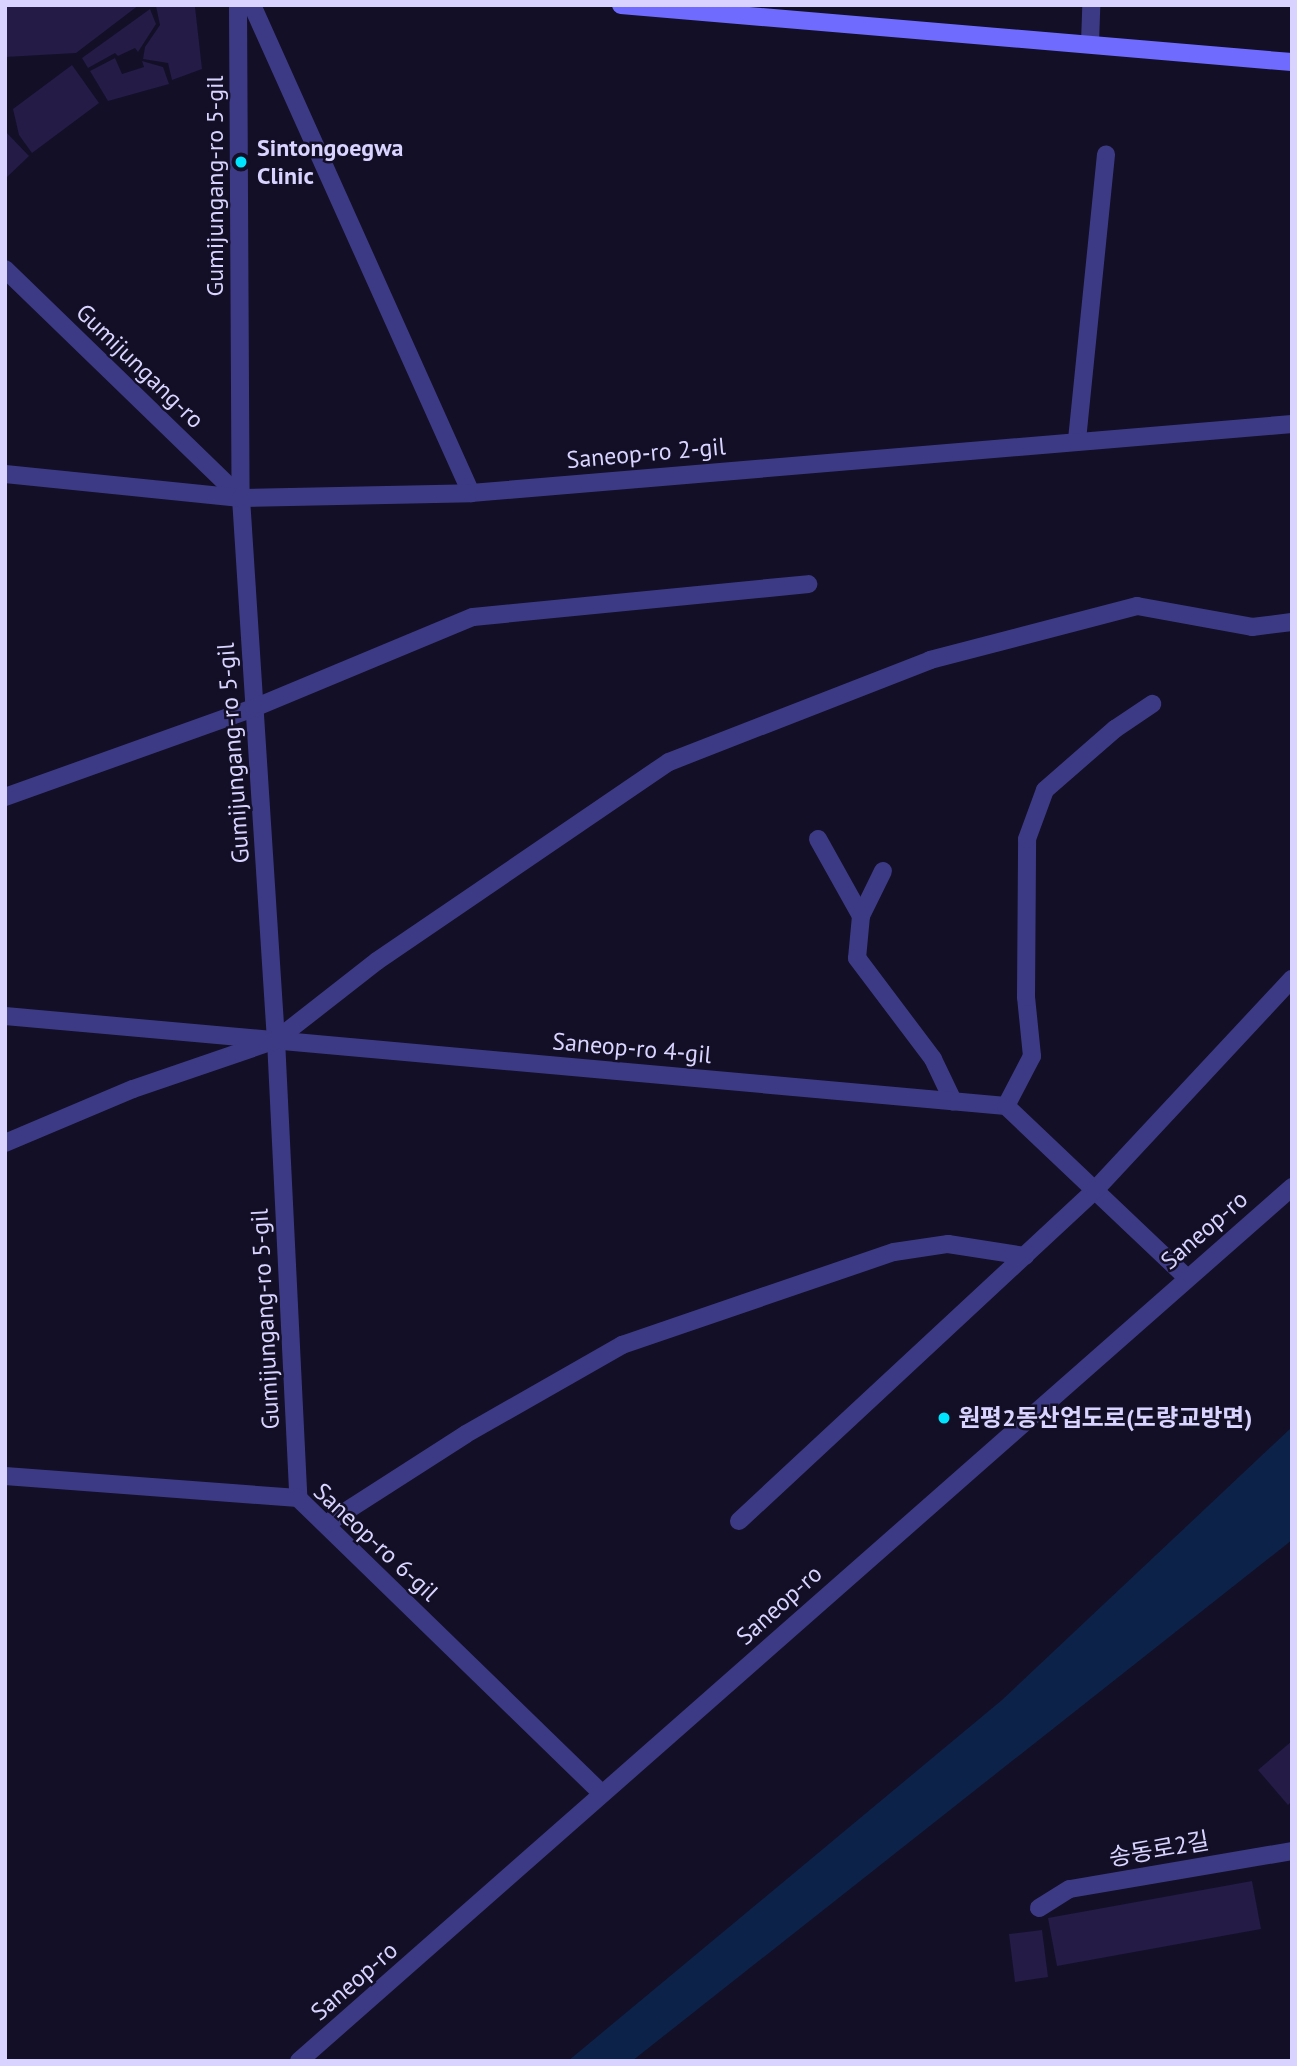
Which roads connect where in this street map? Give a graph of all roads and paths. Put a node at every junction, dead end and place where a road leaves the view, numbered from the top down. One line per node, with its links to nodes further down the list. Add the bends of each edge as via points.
1 (239, 5): 13 (street, Gumijungang-ro 5-gil)
2 (252, 5): 12 (street)
3 (621, 5): 5 (main road)
4 (1091, 5): 5 (street)
5 (1090, 43): 6 (main road)
6 (1292, 62)
7 (1106, 153): 10 (street)
8 (5, 269): 13 (street, Gumijungang-ro)
9 (1292, 424): 10 (street, Saneop-ro 2-gil)
10 (1077, 440): 12 (street, Saneop-ro 2-gil)
11 (5, 474): 13 (street, Saneop-ro 2-gil)
12 (471, 494): 13 (street, Saneop-ro 2-gil)
13 (241, 498): 17 (street, Gumijungang-ro 5-gil)
14 (808, 584): 17 (street, via 473,617)
15 (1292, 622): 24 (street, via 1252,627 1137,606 930,660 669,762 377,961)
16 (1152, 704): 26 (street, via 1115,729 1045,790 1027,839 1026,997 1032,1056)
17 (254, 708): 18 (street); 24 (street, Gumijungang-ro 5-gil)
18 (5, 797)
19 (818, 839): 21 (street)
20 (883, 871): 21 (street)
21 (861, 916): 25 (street, via 857,958 933,1059)
22 (1292, 979): 29 (street)
23 (5, 1016): 24 (street, Saneop-ro 4-gil)
24 (276, 1040): 25 (street, Saneop-ro 4-gil); 27 (street, via 133,1089); 33 (street, Gumijungang-ro 5-gil)
25 (953, 1101): 26 (street, Saneop-ro 4-gil)
26 (1006, 1106): 29 (street)
27 (5, 1143)
28 (1292, 1187): 31 (street, Saneop-ro)
29 (1095, 1190): 30 (street); 31 (street)
30 (1025, 1256): 34 (street); 35 (street, via 948,1244 894,1252 622,1345 466,1434)
31 (1186, 1277): 36 (street, Saneop-ro)
32 (5, 1476): 33 (street, Saneop-ro 6-gil)
33 (298, 1498): 35 (street, Saneop-ro 6-gil)
34 (739, 1521)
35 (326, 1524): 36 (street, Saneop-ro 6-gil)
36 (602, 1794): 39 (street, Saneop-ro)
37 (1292, 1851): 38 (street, 송동로2길, via 1070,1889)
38 (1039, 1908)
39 (299, 2061)

